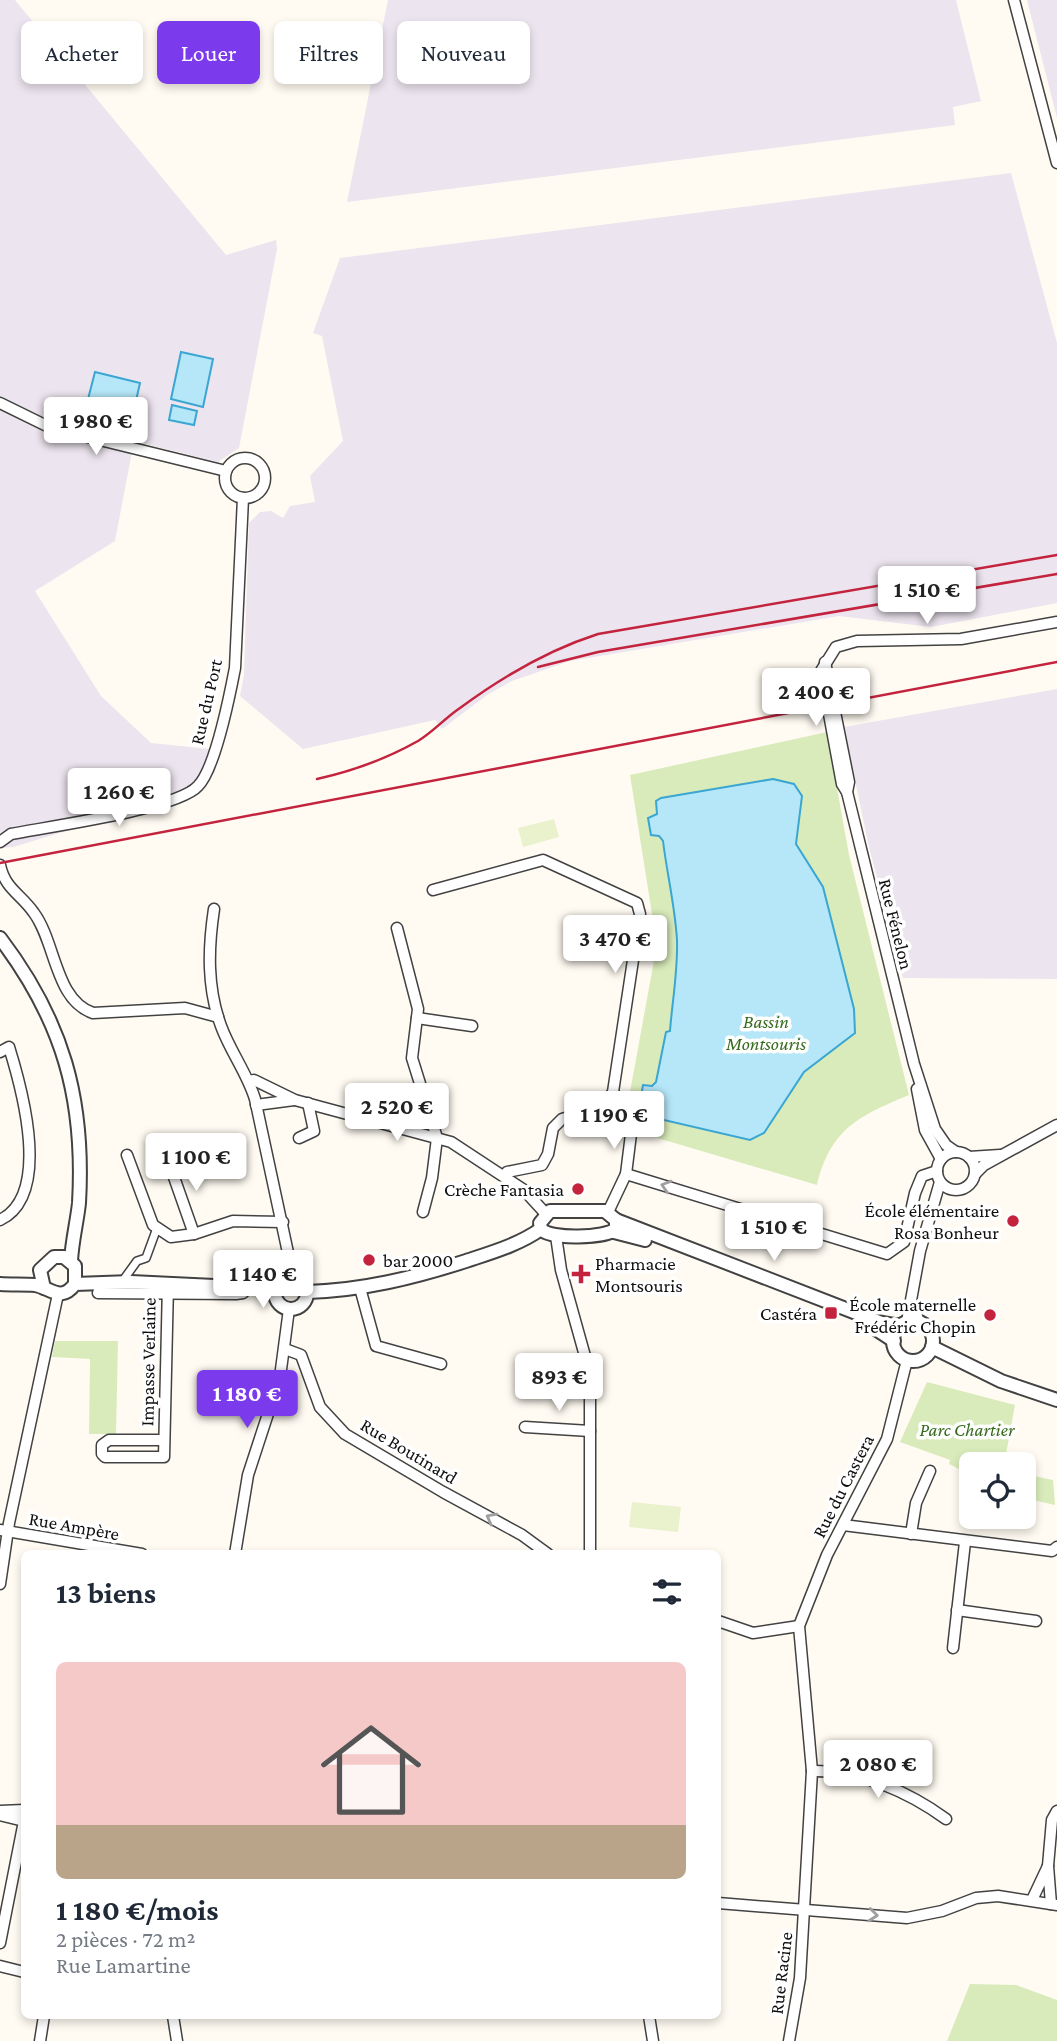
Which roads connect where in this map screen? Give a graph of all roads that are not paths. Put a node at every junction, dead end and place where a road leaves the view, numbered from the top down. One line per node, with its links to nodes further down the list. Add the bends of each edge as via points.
1 (1014, 0): 2 (street)
2 (1057, 163)
3 (0, 403): 4 (street, via 51,428)
4 (226, 471): 5 (street, via 228,489); 5 (street, via 242,458 260,465 265,478 261,491)
5 (243, 498): 7 (street, Rue du Port, via 235,668 201,784 171,801 11,835)
6 (1057, 622): 17 (street, Rue Fénelon, via 947,641 845,642 825,662 849,782 847,792)
7 (0, 842)
8 (0, 865): 13 (street, via 3,877 43,925 67,990 80,1008 93,1013 185,1008)
9 (432, 890): 19 (street, via 543,860 637,903 640,914)
10 (214, 909): 13 (street, via 209,968)
11 (397, 928): 14 (street)
12 (0, 938): 46 (street, via 39,995 67,1064 77,1103 78,1184)
13 (218, 1017): 18 (street)
14 (417, 1018): 15 (street); 25 (street, via 412,1058)
15 (472, 1026)
16 (4, 1050): 39 (street, via 26,1101 29,1148 26,1191)
17 (914, 1064): 27 (street, Rue Fénelon, via 935,1129); 30 (street, Rue Fénelon, via 923,1123)
18 (249, 1081): 20 (street); 22 (street)
19 (613, 1092): 33 (street, via 632,1126); 35 (street, via 602,1107 562,1119 552,1128 548,1154 541,1165)
20 (295, 1100): 21 (street); 22 (street)
21 (308, 1103): 24 (street, via 314,1131); 25 (street)
22 (257, 1105): 41 (street)
23 (1057, 1125): 26 (street)
24 (299, 1138)
25 (437, 1138): 35 (street); 37 (street)
26 (1017, 1149): 29 (street); 34 (street)
27 (956, 1152): 29 (street); 30 (street)
28 (128, 1155): 42 (street)
29 (969, 1157): 34 (street)
30 (941, 1159): 32 (street)
31 (169, 1163): 44 (street)
32 (937, 1171): 33 (street, one-way to 33, via 922,1176 904,1242 887,1254); 36 (street)
33 (626, 1174): 40 (street)
34 (975, 1174): 36 (street, via 966,1188)
35 (504, 1176): 38 (street)
36 (944, 1185): 61 (street, via 934,1201 920,1251)
37 (422, 1212)
38 (545, 1214): 40 (street, via 551,1211); 43 (street)
39 (0, 1220)
40 (613, 1221): 45 (street); 61 (street, via 882,1323); 62 (street, via 636,1237 822,1304)
41 (283, 1222): 44 (street, via 233,1221); 48 (street)
42 (158, 1228): 44 (street, via 170,1237); 49 (street, via 146,1258 136,1261)
43 (541, 1229): 45 (street); 53 (street, via 516,1244 415,1278)
44 (194, 1234)
45 (556, 1236): 69 (street, via 590,1374)
46 (66, 1259): 47 (street, via 48,1259); 49 (street, via 89,1275); 51 (street, via 77,1272)
47 (40, 1270): 50 (street); 52 (street)
48 (293, 1276): 56 (street, via 280,1281); 57 (street, via 302,1280)
49 (127, 1281): 54 (street); 55 (street)
50 (0, 1284): 52 (street)
51 (75, 1284): 54 (street); 59 (street)
52 (44, 1288): 59 (street)
53 (360, 1288): 57 (street); 66 (street, via 376,1346)
54 (100, 1289): 55 (street); 58 (street)
55 (167, 1289): 56 (street); 70 (street, Impasse Verlaine)
56 (275, 1289): 60 (street, via 276,1300)
57 (308, 1292): 60 (street, via 302,1305)
58 (86, 1293)
59 (58, 1294): 73 (street)
60 (289, 1309): 64 (street)
61 (909, 1323): 62 (street); 63 (street, via 931,1331)
62 (894, 1341): 65 (street, via 897,1353)
63 (932, 1347): 65 (street, via 920,1360); 67 (street, via 1002,1381)
64 (285, 1349): 78 (street, via 248,1475); 79 (street, Rue Boutinard, one-way to 64, via 345,1434 320,1407 301,1355)
65 (907, 1360): 72 (street, Rue du Castera, via 887,1439)
66 (441, 1364)
67 (1057, 1400)
68 (525, 1427): 69 (street)
69 (590, 1431): 80 (street)
70 (164, 1440): 70 (street, Impasse Verlaine, via 164,1457 102,1454 102,1445 109,1440)
71 (930, 1471): 74 (street, via 916,1503)
72 (843, 1525): 74 (street); 85 (street, Rue du Castera)
73 (4, 1531): 77 (street, Rue Ampère); 81 (street)
74 (911, 1534): 75 (street)
75 (964, 1542): 76 (street, via 1052,1551); 82 (street)
76 (1057, 1547)
77 (118, 1550)
78 (236, 1550)
79 (543, 1550)
80 (590, 1550)
81 (0, 1584)
82 (957, 1611): 83 (street); 86 (street)
83 (1036, 1621)
84 (721, 1622): 85 (street, via 753,1633)
85 (799, 1626): 87 (street, Rue Racine)
86 (953, 1648)
87 (812, 1771): 91 (street, via 867,1780 908,1795); 98 (street, Rue Racine)
88 (21, 1810): 90 (street)
89 (1057, 1811): 94 (street)
90 (0, 1813): 92 (street)
91 (946, 1819)
92 (21, 1820)
93 (21, 1836): 99 (street)
94 (1048, 1866): 95 (street); 97 (street)
95 (1032, 1900): 97 (street); 98 (street, one-way to 95, via 907,1918 976,1898)
96 (721, 1903): 98 (street)
97 (1054, 1905)
98 (805, 1909): 108 (street, Rue Racine)
99 (0, 1943)
100 (0, 1966): 101 (street)
101 (21, 1971)
102 (44, 2019): 105 (street)
103 (173, 2019): 106 (street)
104 (649, 2019): 107 (street)
105 (40, 2041)
106 (177, 2041)
107 (653, 2041)
108 (789, 2041)

